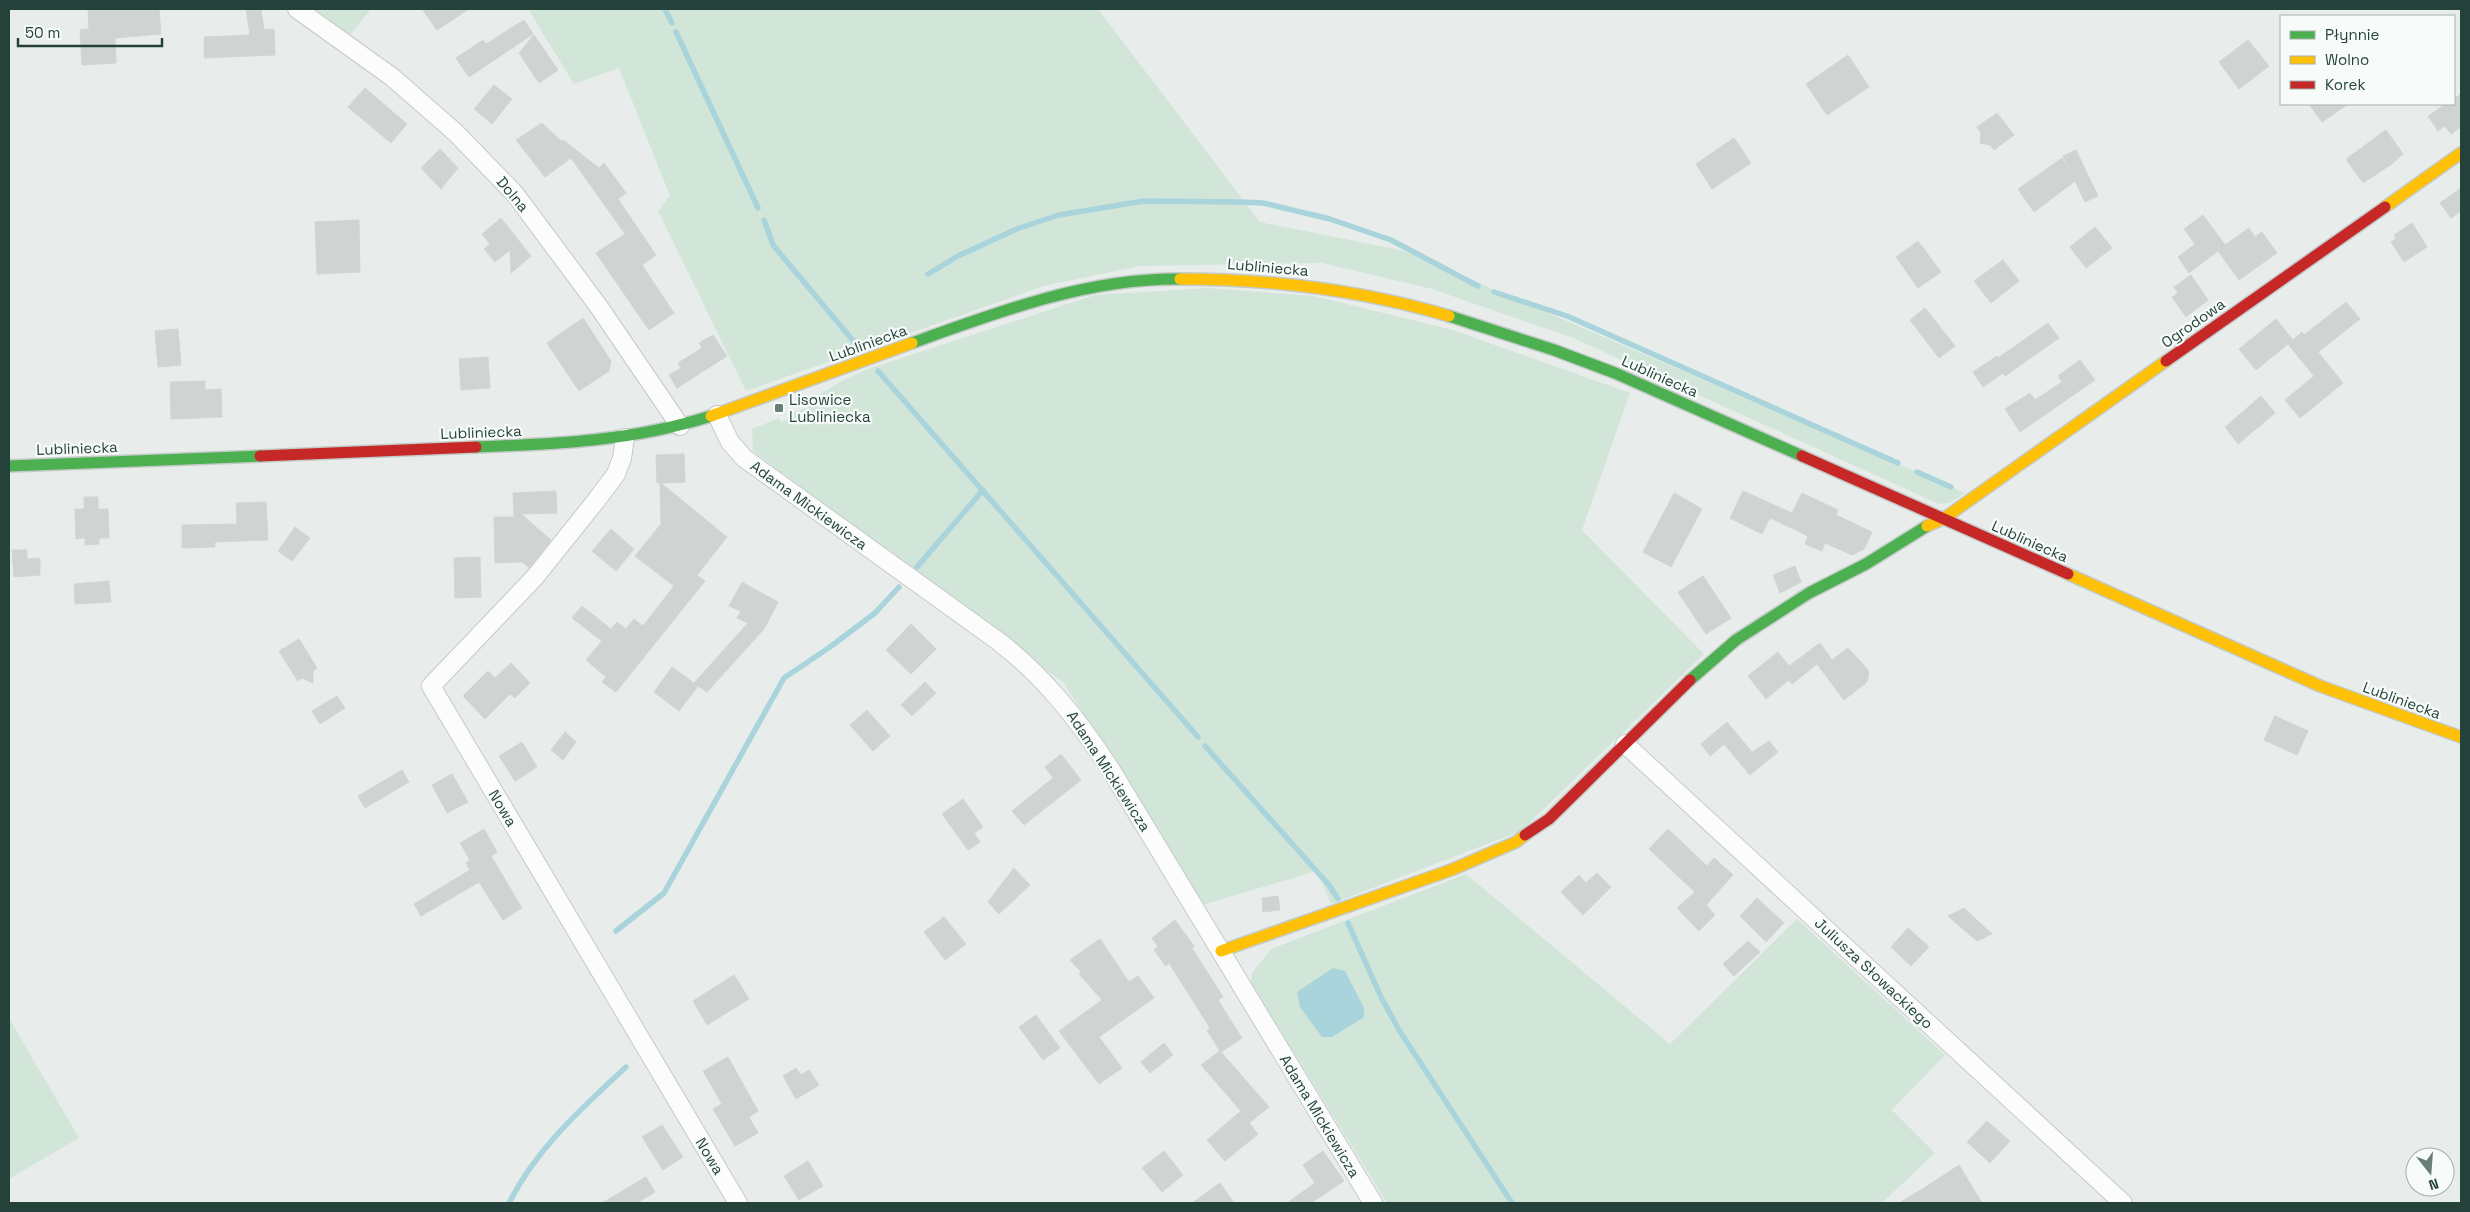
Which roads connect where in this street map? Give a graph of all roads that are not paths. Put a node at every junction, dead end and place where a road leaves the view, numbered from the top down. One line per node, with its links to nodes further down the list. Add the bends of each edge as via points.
1 (297, 9): 4 (street, Dolna, via 392,77 456,133 515,194 599,306)
2 (2461, 153): 7 (main road, Ogrodowa)
3 (718, 415): 4 (main road, Lubliniecka); 7 (main road, Lubliniecka, via 973,320 1040,300 1150,280 1260,279 1387,299 1504,331 1615,373); 10 (street, Adama Mickiewicza, via 730,442 744,458 1004,645 1048,684 1111,770)
4 (680, 426): 5 (main road, Lubliniecka)
5 (624, 438): 6 (main road, Lubliniecka, via 580,443); 11 (street, Nowa, via 616,474 595,502 535,577 431,686)
6 (9, 466)
7 (1943, 518): 8 (main road, Lubliniecka, via 2320,686); 9 (main road, Ogrodowa, via 1753,628 1698,672)
8 (2461, 737)
9 (1625, 744): 10 (main road, Ogrodowa, via 1549,819 1516,842 1407,886); 13 (street, Juliusza Słowackiego)
10 (1221, 951): 12 (street, Adama Mickiewicza)
11 (738, 1203)
12 (1373, 1203)
13 (2123, 1203)

